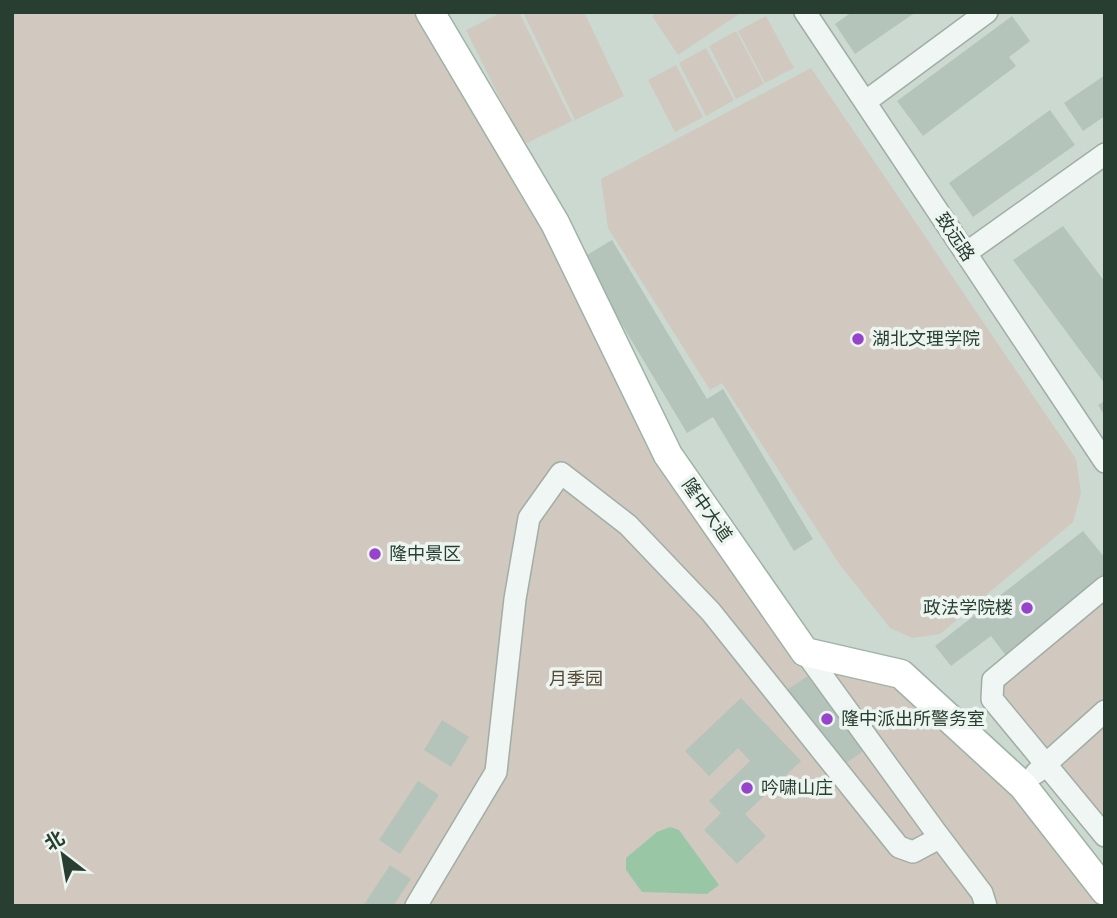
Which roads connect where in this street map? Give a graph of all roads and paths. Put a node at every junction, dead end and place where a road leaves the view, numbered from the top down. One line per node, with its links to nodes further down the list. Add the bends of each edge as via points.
1 (430, 12): 9 (main road, 隆中大道, via 555,223 668,455)
2 (805, 12): 4 (street, 致远路)
3 (988, 12): 4 (street)
4 (865, 102): 6 (street, 致远路)
5 (1105, 154): 6 (street)
6 (966, 253): 7 (street, 致远路)
7 (1105, 462)
8 (1105, 587): 11 (street, via 993,680 992,699)
9 (805, 652): 12 (main road, via 901,674); 14 (street)
10 (1105, 711): 11 (street)
11 (1045, 765): 12 (street); 13 (street)
12 (1023, 786): 15 (main road)
13 (1105, 836)
14 (939, 838): 16 (street, via 913,852 899,847 711,612 628,525 561,473 529,518 496,772); 17 (street, via 982,892)
15 (1105, 891)
16 (416, 906)
17 (986, 906)

